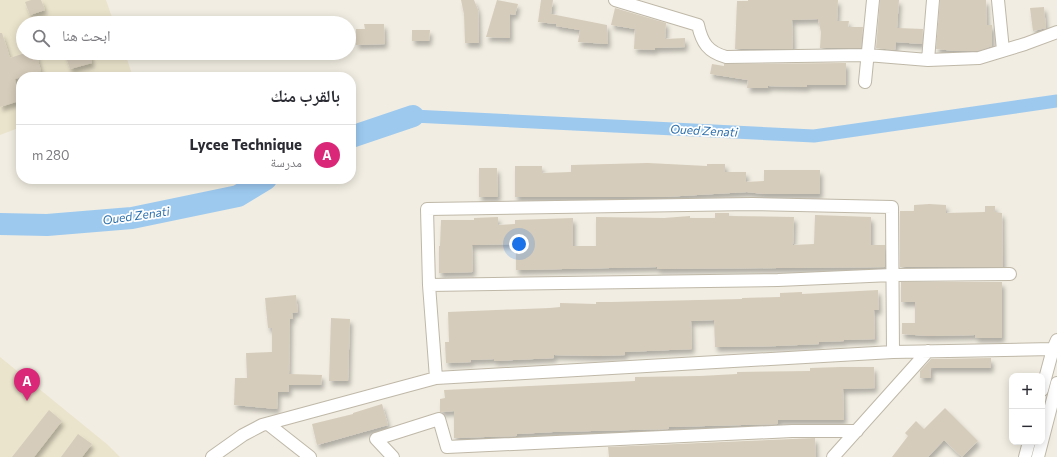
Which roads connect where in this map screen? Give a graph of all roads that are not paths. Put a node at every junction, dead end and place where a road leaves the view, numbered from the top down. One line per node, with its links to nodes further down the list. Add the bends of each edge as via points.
1 (615, 0): 7 (street, via 698,25 706,48 726,57)
2 (873, 0): 7 (street)
3 (933, 0): 8 (street)
4 (998, 0): 6 (street)
5 (1057, 32): 6 (street)
6 (1003, 50): 8 (street, via 979,58)
7 (867, 55): 8 (street); 9 (street)
8 (928, 60)
9 (865, 82)
10 (1010, 274): 11 (street)
11 (892, 275): 12 (street, via 778,280); 12 (street, via 892,207 752,204 427,209); 15 (street)
12 (429, 285): 16 (street)
13 (1056, 346): 14 (street); 17 (street)
14 (928, 351): 15 (street); 20 (street)
15 (894, 352): 16 (street)
16 (436, 378): 19 (street)
17 (1045, 381)
18 (1057, 383): 27 (street)
19 (268, 424): 22 (street, via 243,435); 23 (street)
20 (857, 431): 24 (street, via 784,431 447,447 439,419 376,439); 25 (street)
21 (1028, 445): 26 (street)
22 (212, 457)
23 (310, 457)
24 (393, 457)
25 (833, 457)
26 (1025, 457)
27 (1038, 457)

